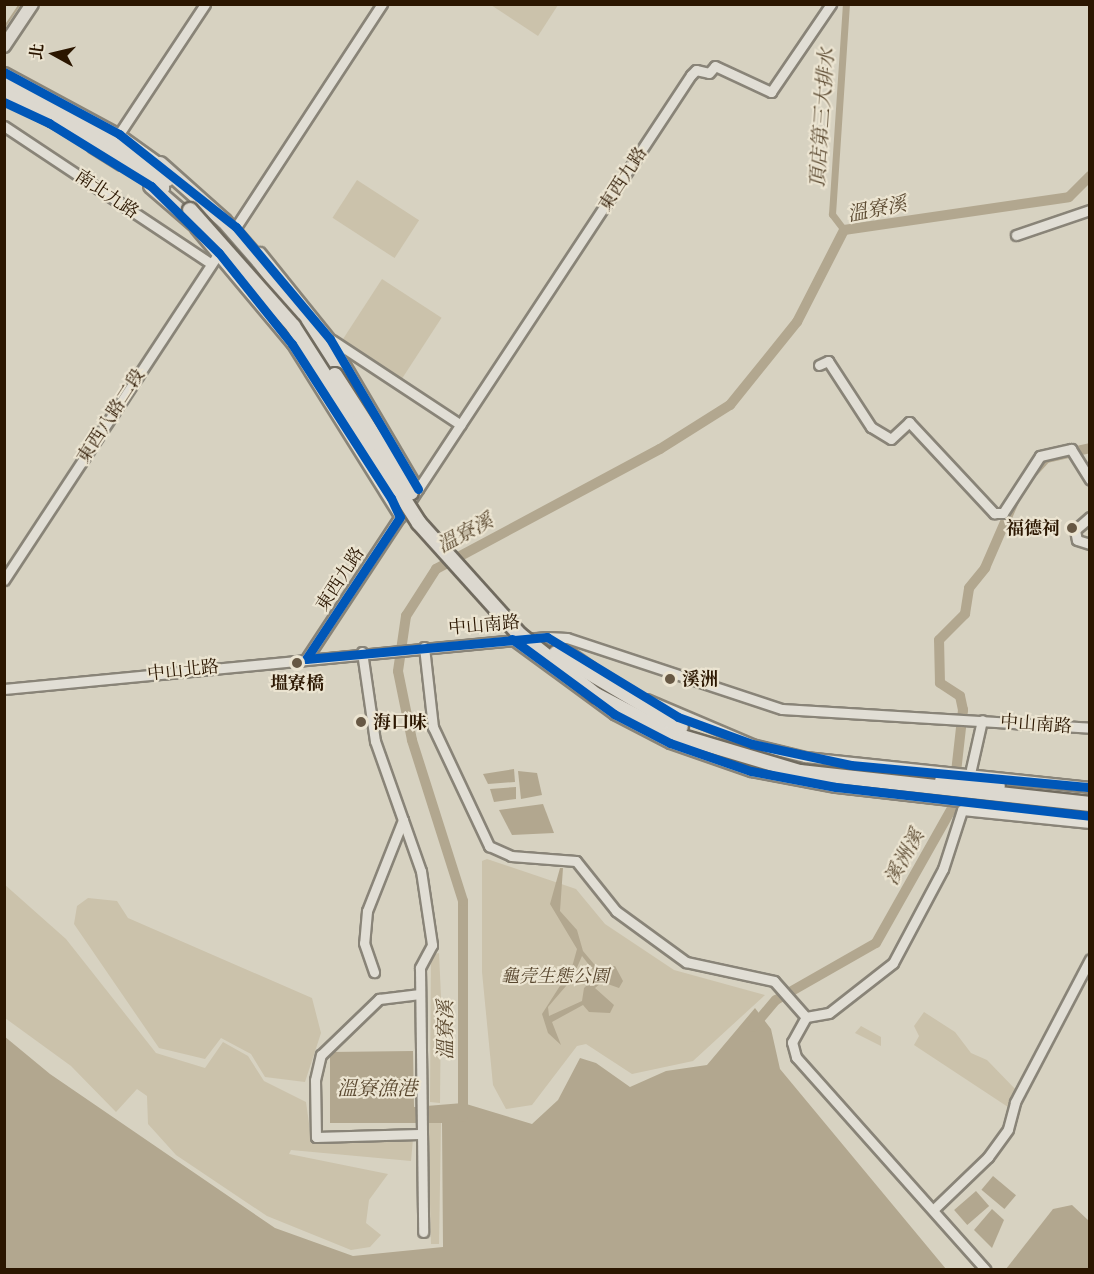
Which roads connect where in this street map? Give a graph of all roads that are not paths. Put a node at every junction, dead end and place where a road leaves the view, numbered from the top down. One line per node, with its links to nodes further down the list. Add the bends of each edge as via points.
1 (32, 4): 5 (main road)
2 (204, 4): 11 (street)
3 (382, 4): 15 (street)
4 (831, 4): 22 (street, 東西九路, via 771,92 717,66 709,73 696,70)
5 (4, 46)
6 (4, 72): 11 (street)
7 (4, 82): 11 (highway)
8 (4, 94): 11 (highway)
9 (4, 102): 13 (street, via 34,113)
10 (4, 126): 18 (street, 南北九路)
11 (115, 142): 12 (street); 21 (highway, bridge, via 193,207 293,326)
12 (160, 164): 15 (street); 21 (highway, via 224,221 259,261 307,323)
13 (151, 186): 17 (street); 21 (highway, via 200,228)
14 (1089, 210): 16 (street)
15 (236, 227): 19 (street)
16 (1016, 235)
17 (219, 253): 18 (street, 東西八路二段); 25 (street, via 312,374)
18 (210, 263): 28 (street, 東西八路二段)
19 (330, 339): 22 (street); 24 (street)
20 (819, 365): 23 (street, via 828,361 871,427 891,439 909,422 994,513 1003,513 1040,456 1071,450)
21 (356, 413): 39 (highway, bridge, via 424,515 528,630 598,684 674,725 802,764); 40 (highway, bridge, via 419,523 520,635 596,695 669,733 800,772)
22 (461, 424): 24 (street, 東西九路)
23 (1089, 479)
24 (418, 489): 25 (street, 東西九路)
25 (400, 517): 33 (street, 東西九路)
26 (1089, 517): 27 (street, via 1075,530 1077,540)
27 (1089, 544)
28 (4, 580)
29 (547, 637): 30 (street, 中山南路); 35 (street, 中山南路, via 567,638 782,709); 37 (street, via 678,717 752,744 851,765)
30 (512, 639): 31 (street, 中山南路); 41 (street, via 579,693 690,750 798,782)
31 (424, 647): 32 (street, 中山南路); 47 (street, via 433,727 489,846 511,856 576,861 616,911 686,962 774,981)
32 (362, 652): 33 (street, 中山北路); 42 (street, via 375,741)
33 (306, 659): 34 (street, 中山北路)
34 (4, 689)
35 (982, 720): 36 (street, 中山南路); 37 (street)
36 (1089, 728)
37 (970, 773): 38 (street)
38 (1089, 787)
39 (1089, 795)
40 (1089, 804)
41 (1089, 816)
42 (403, 820): 45 (street, via 368,911 364,943); 46 (street, via 429,912 432,945 420,968)
43 (1089, 823): 47 (street, via 962,810 942,869 893,963 829,1013)
44 (1089, 959): 49 (street, via 1015,1102 1008,1129 988,1157)
45 (374, 972)
46 (420, 994): 48 (street); 48 (street, via 379,999 321,1055 315,1080 316,1137)
47 (806, 1017): 49 (street, via 792,1042 796,1057)
48 (419, 1134): 50 (street)
49 (934, 1209): 51 (street)
50 (423, 1232)
51 (986, 1269)

